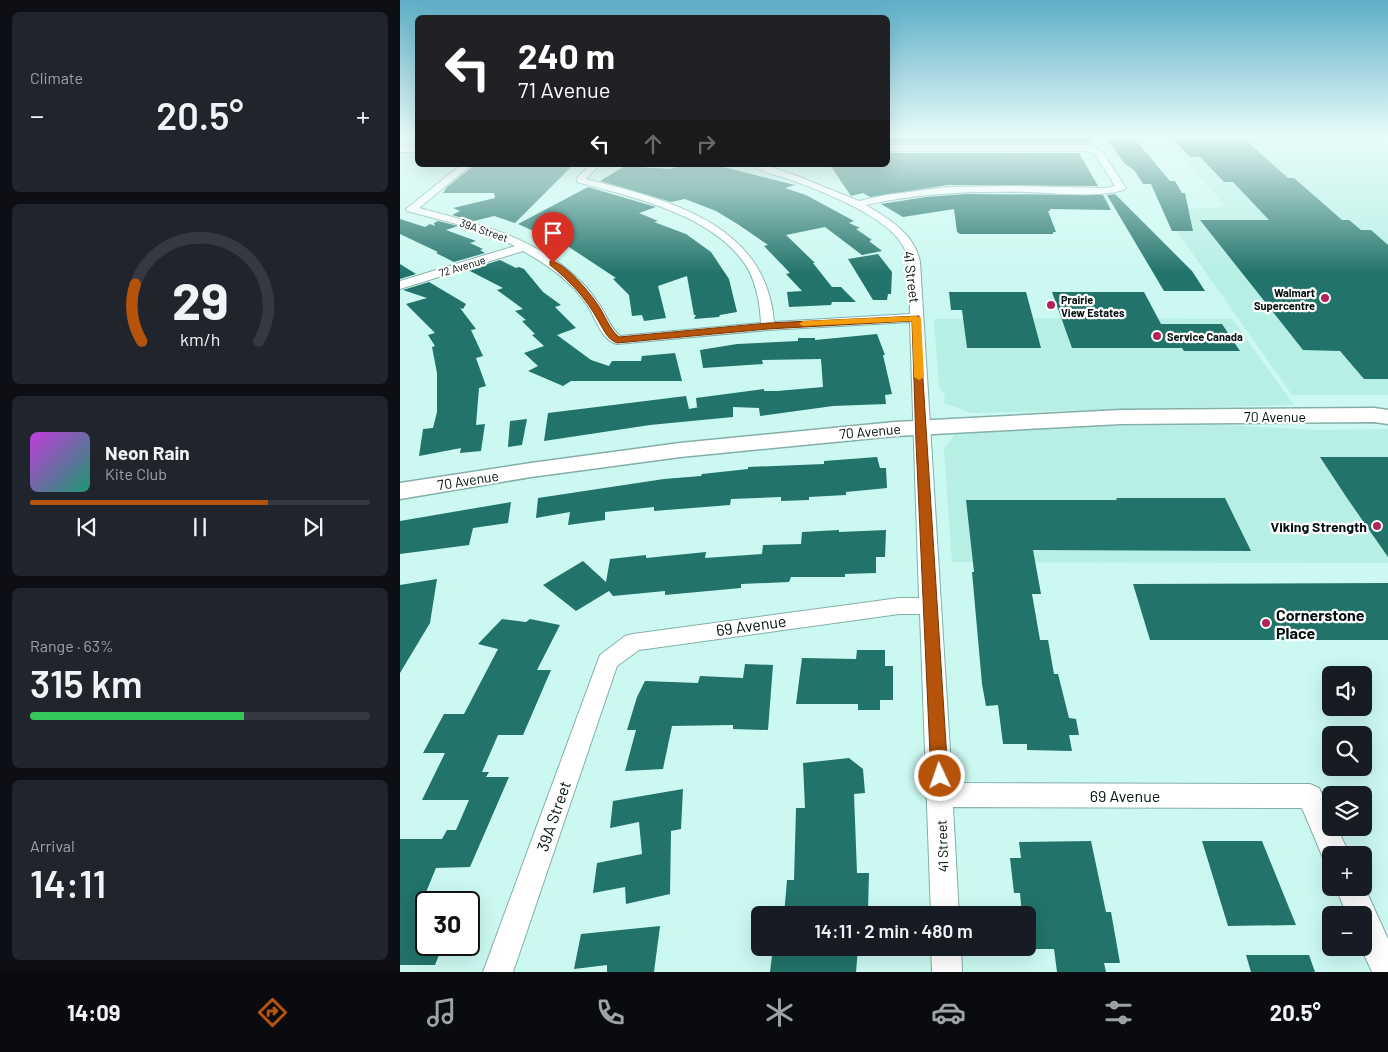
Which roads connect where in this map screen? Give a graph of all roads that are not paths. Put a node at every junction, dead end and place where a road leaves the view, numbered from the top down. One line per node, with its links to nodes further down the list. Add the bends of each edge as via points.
1 (445, 182): 6 (street, 39A Street, via 411,209 487,229)
2 (588, 182): 9 (street, via 664,205 712,227 734,244 751,263 762,286)
3 (802, 182): 5 (street, 41 Street)
4 (1118, 182): 5 (street, via 1121,188 1115,190 936,190)
5 (856, 205): 8 (street, 41 Street, via 880,218 908,244 914,264)
6 (524, 247): 7 (street, 72 Avenue); 9 (street, 39A Street, via 553,263 574,280 617,340)
7 (400, 285)
8 (916, 318): 9 (street); 11 (street, 41 Street)
9 (768, 326)
10 (1383, 415): 11 (street, 70 Avenue, via 1112,417)
11 (920, 427): 12 (street, 70 Avenue, via 680,450); 13 (street, 41 Street)
12 (400, 491)
13 (930, 606): 14 (street, 69 Avenue, via 899,606 782,620 633,642); 15 (street, 41 Street)
14 (608, 661): 20 (street, 39A Street)
15 (940, 795): 16 (street, 69 Avenue, via 1310,796); 17 (street, 41 Street)
16 (1332, 846)
17 (945, 906)
18 (1372, 937): 22 (street)
19 (946, 956): 21 (street)
20 (498, 972)
21 (947, 972)
22 (1387, 972)

